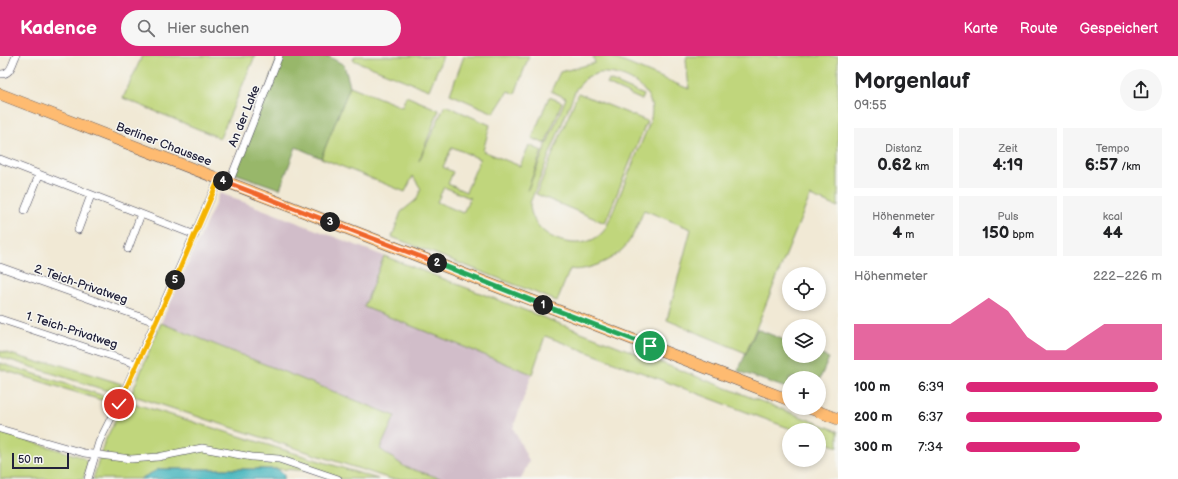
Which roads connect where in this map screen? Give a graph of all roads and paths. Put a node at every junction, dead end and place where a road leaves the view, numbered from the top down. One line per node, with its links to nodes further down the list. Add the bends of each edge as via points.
1 (16, 56): 3 (street, via 9,72)
2 (279, 56): 7 (street, An der Lake)
3 (0, 74)
4 (0, 94): 7 (main road, Berliner Chaussee)
5 (0, 159): 6 (street)
6 (39, 175): 8 (street); 9 (street)
7 (224, 181): 12 (street, An der Lake); 18 (main road, Berliner Chaussee)
8 (91, 195): 10 (street); 11 (street)
9 (25, 210)
10 (141, 214): 12 (street); 13 (street)
11 (78, 230)
12 (195, 235): 16 (street, An der Lake)
13 (128, 249)
14 (0, 267): 16 (street, 2. Teich-Privatweg)
15 (0, 319): 17 (street, 1. Teich-Privatweg)
16 (155, 322): 17 (street, An der Lake)
17 (136, 364): 22 (street, An der Lake)
18 (782, 397)
19 (826, 414): 20 (main road)
20 (838, 419)
21 (0, 429): 22 (street)
22 (95, 454): 23 (street, An der Lake); 24 (street, via 131,459 158,457 202,448 279,459)
23 (88, 479)
24 (338, 479)

